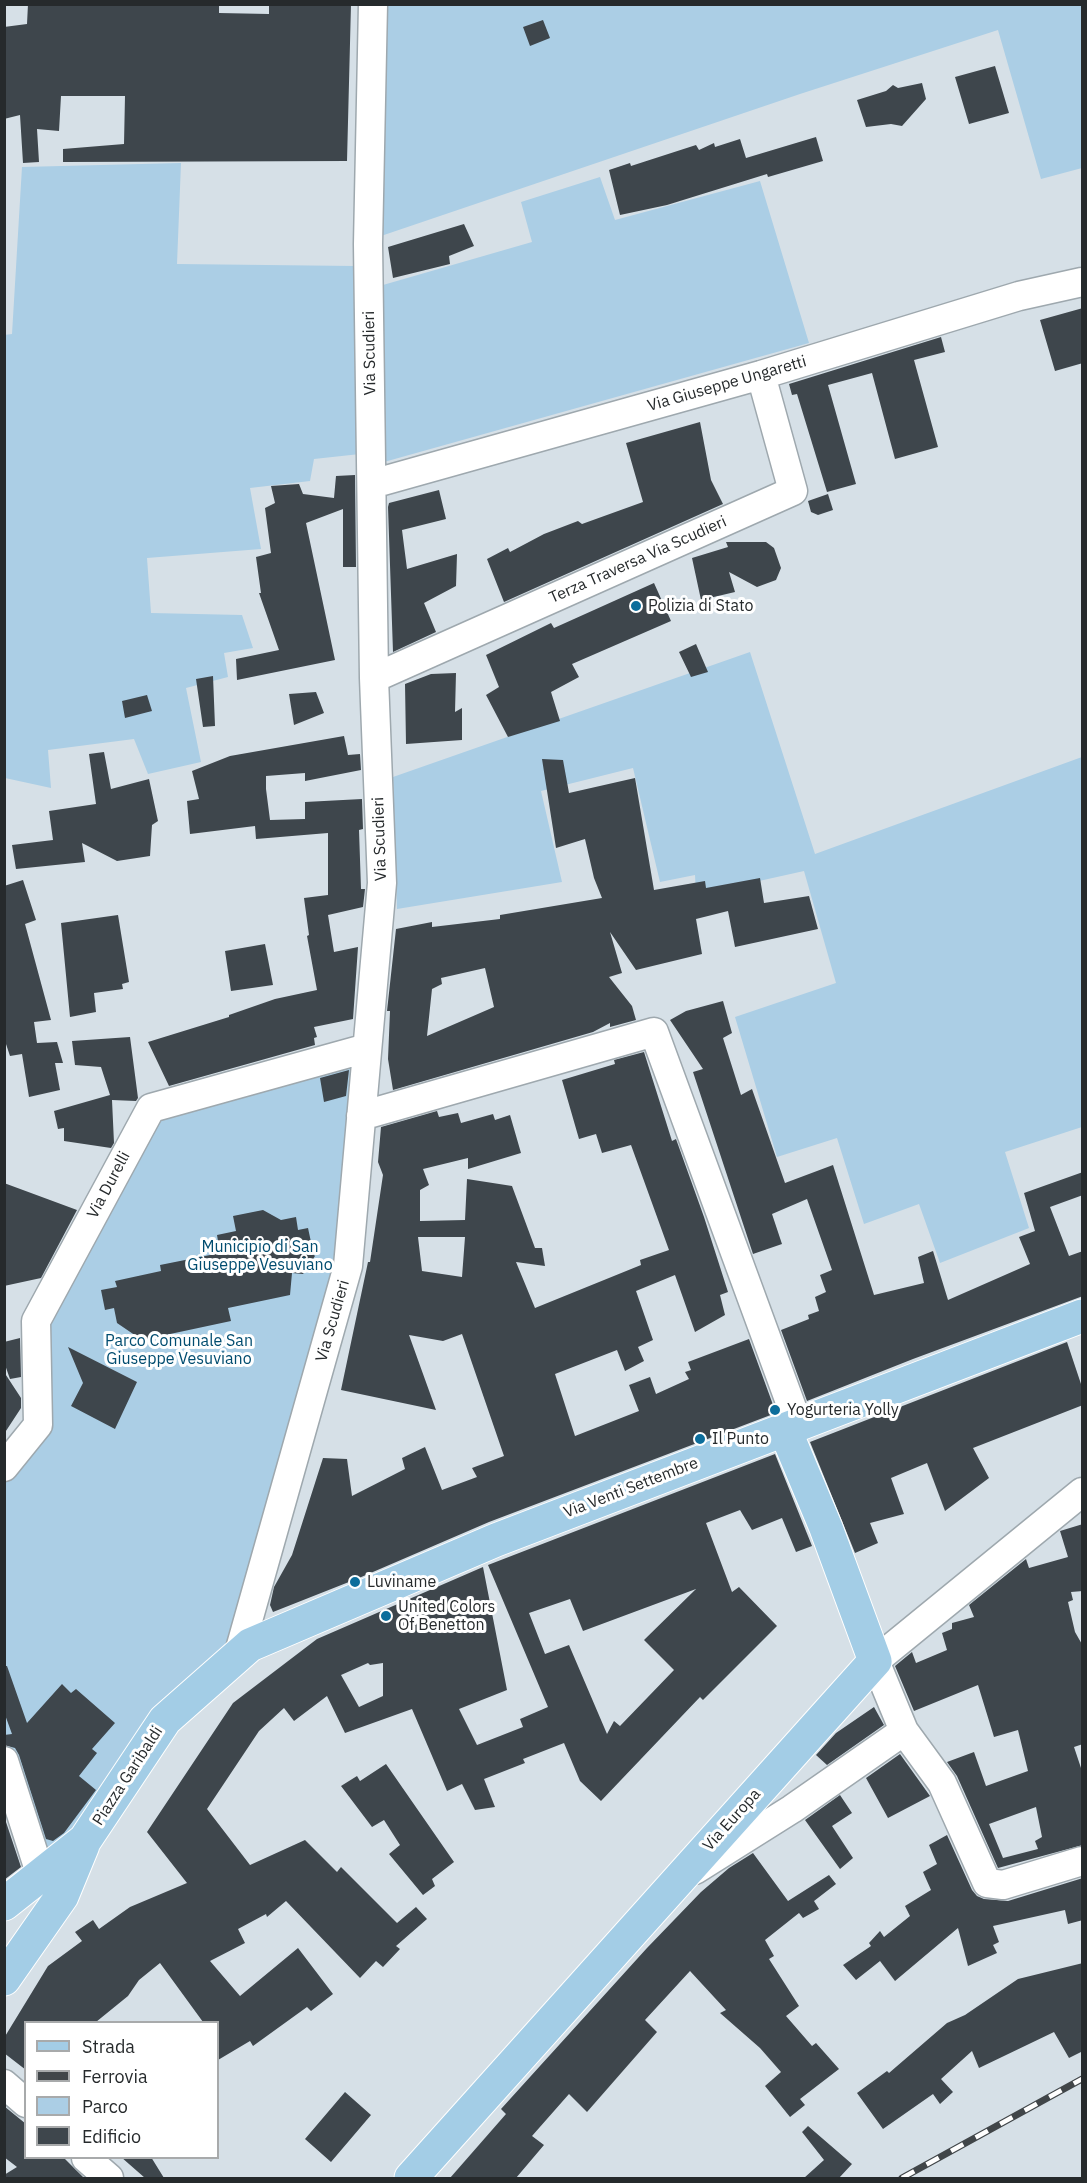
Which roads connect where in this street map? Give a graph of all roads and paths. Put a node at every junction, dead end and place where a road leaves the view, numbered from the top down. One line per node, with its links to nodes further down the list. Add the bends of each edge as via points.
1 (373, 4): 4 (street, Via Scudieri, via 368,244)
2 (1083, 282): 3 (street, Via Giuseppe Ungaretti, via 1018,296)
3 (761, 375): 4 (street, Via Giuseppe Ungaretti); 5 (street, Terza Traversa Via Scudieri, via 793,491)
4 (372, 484): 5 (street, Via Scudieri)
5 (374, 678): 6 (street, Via Scudieri, via 382,883)
6 (367, 1048): 7 (street, Via Scudieri); 10 (street, Via Durelli, via 151,1108 36,1321 38,1425)
7 (362, 1116): 9 (street, via 654,1032); 12 (street, Via Scudieri, via 348,1266)
8 (1083, 1316): 9 (main road, Via Venti Settembre)
9 (792, 1427): 12 (main road, Via Venti Settembre, via 496,1540); 13 (main road)
10 (4, 1467)
11 (1083, 1492): 13 (street, Via Europa)
12 (244, 1651): 16 (main road, Piazza Garibaldi, via 165,1720)
13 (875, 1661): 14 (street); 19 (main road, Via Europa)
14 (904, 1731): 17 (street, via 942,1783 987,1883 1003,1885); 19 (street, via 792,1809)
15 (4, 1761): 18 (street)
16 (85, 1840): 18 (main road, Piazza Garibaldi); 21 (main road, via 62,1896)
17 (1083, 1861)
18 (41, 1876): 20 (main road, Piazza Garibaldi)
19 (673, 1884): 26 (main road, Via Europa)
20 (4, 1904)
21 (4, 1979)
22 (4, 2084): 23 (street)
23 (24, 2101)
24 (88, 2159): 25 (street)
25 (109, 2178)
26 (411, 2178)

